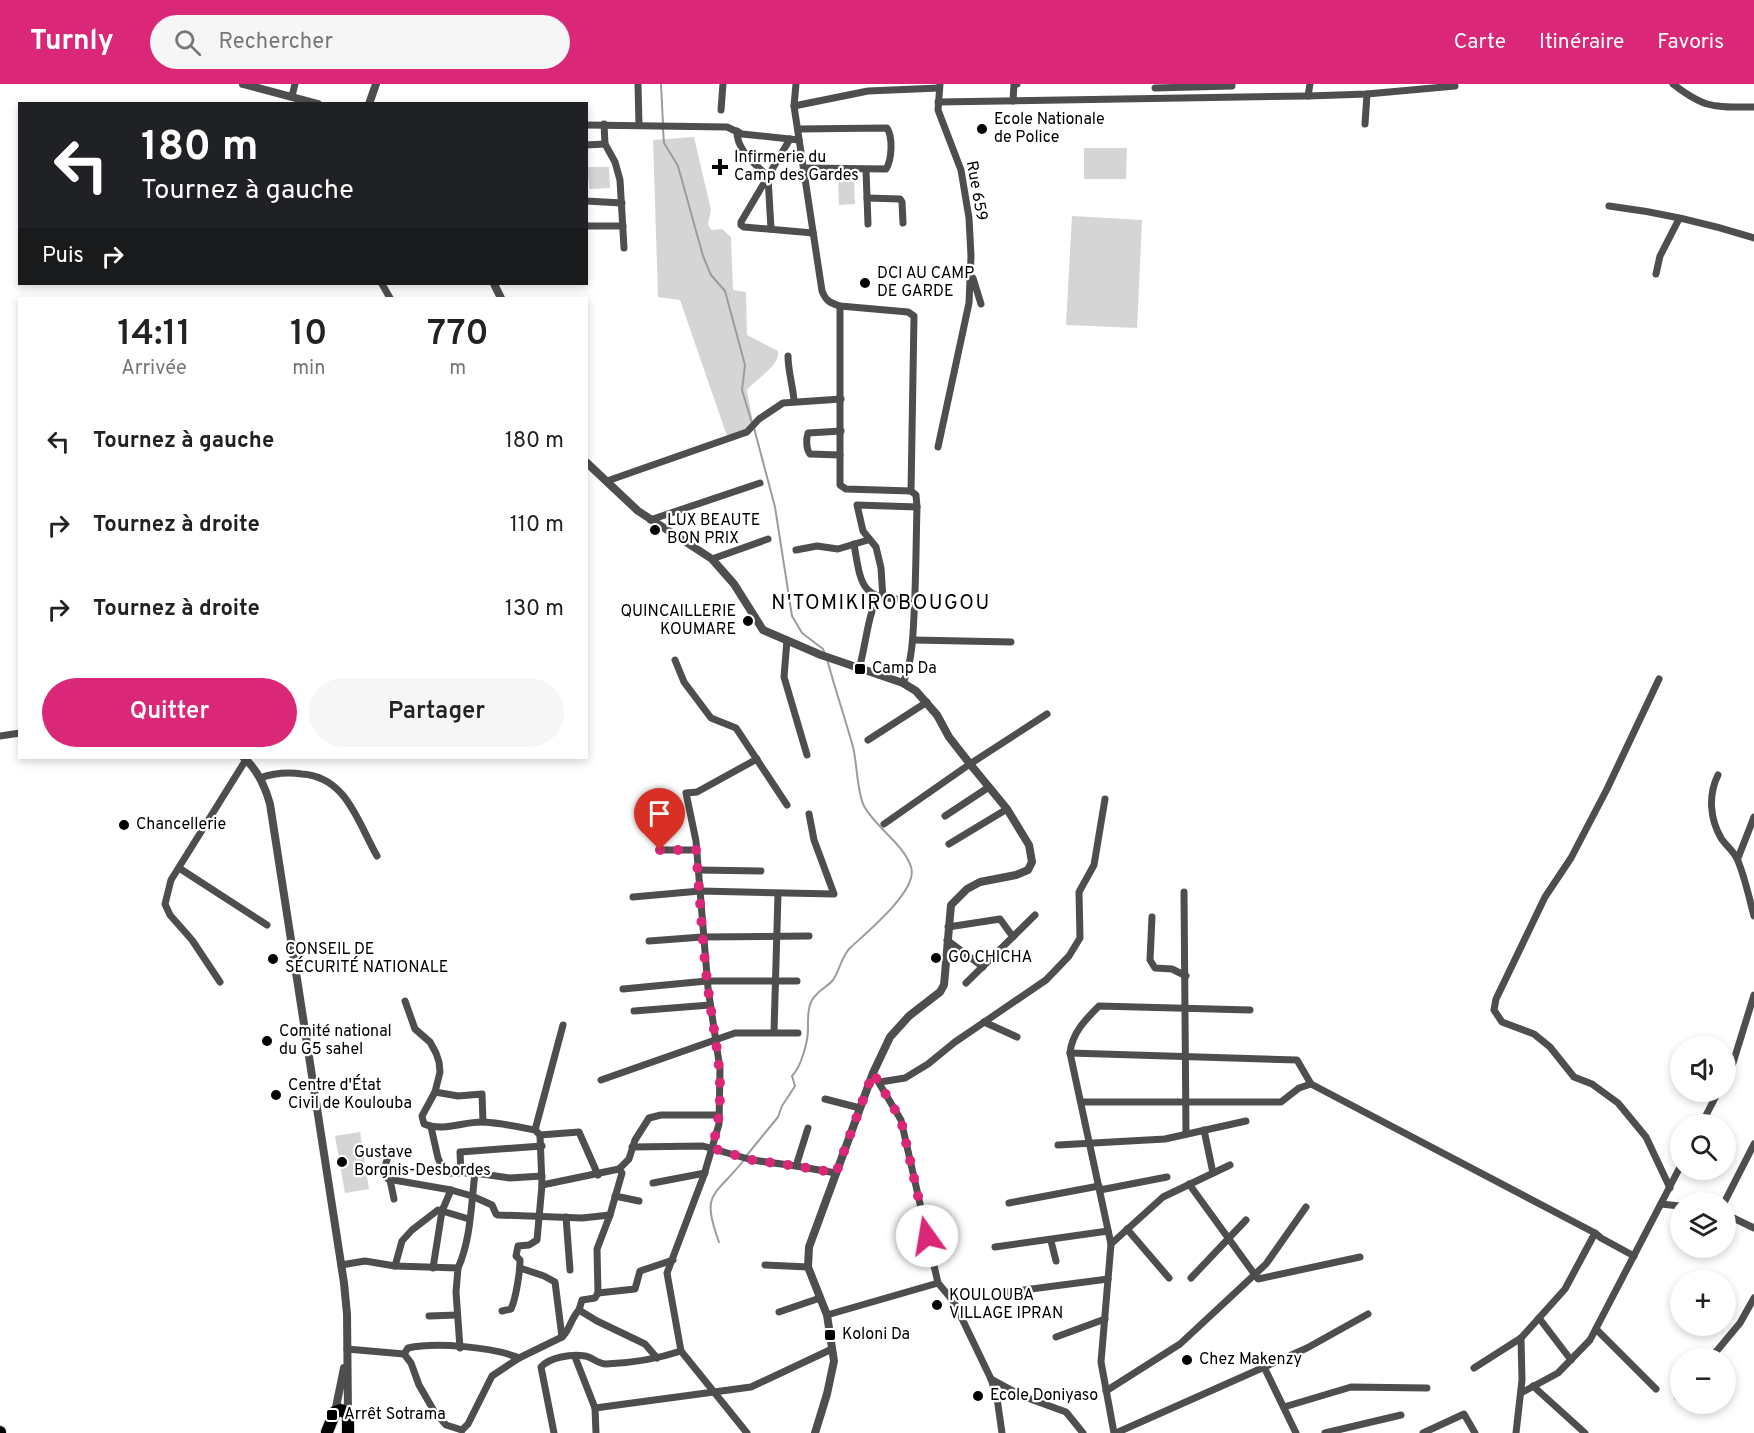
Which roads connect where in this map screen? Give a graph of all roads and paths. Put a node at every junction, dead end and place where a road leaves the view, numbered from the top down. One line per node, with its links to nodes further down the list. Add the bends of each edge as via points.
1 (243, 84): 17 (street)
2 (295, 84): 17 (street)
3 (376, 84): 20 (street)
4 (638, 84): 28 (street)
5 (723, 84): 24 (street)
6 (796, 84): 22 (street)
7 (1015, 84): 19 (street)
8 (1232, 84): 12 (street)
9 (1310, 84): 16 (street)
10 (1673, 84): 23 (street, via 1694,100 1715,107)
11 (939, 86): 14 (street); 21 (street, Rue 659)
12 (1155, 86): 18 (street)
13 (1455, 86): 15 (street)
14 (868, 87): 22 (street)
15 (1367, 94): 16 (street); 26 (street)
16 (1308, 96): 18 (street)
17 (296, 99)
18 (1154, 99): 19 (street)
19 (1013, 101): 21 (street)
20 (370, 102)
21 (938, 102): 51 (street, Rue 659, via 961,170 969,218)
22 (794, 106): 29 (street)
23 (1754, 107)
24 (720, 110)
25 (604, 124): 27 (street); 28 (street); 33 (street)
26 (1365, 124)
27 (588, 125)
28 (639, 125): 30 (street, via 728,127)
29 (798, 129): 32 (street); 36 (street, via 887,128 891,135 889,164 883,170)
30 (737, 131): 31 (street); 37 (street, via 739,146)
31 (790, 139): 32 (street); 37 (street)
32 (799, 140): 35 (street)
33 (605, 144): 34 (street); 40 (street, via 615,162)
34 (588, 145)
35 (804, 168): 36 (street); 48 (street)
36 (866, 170): 38 (street)
37 (768, 177): 47 (street); 47 (street, via 741,222 744,227)
38 (867, 198): 43 (street, via 900,199); 44 (street)
39 (588, 201): 40 (street)
40 (622, 203): 46 (street)
41 (1609, 206): 42 (street)
42 (1679, 219): 49 (street); 52 (street, via 1660,256)
43 (903, 223)
44 (868, 224)
45 (588, 226): 46 (street)
46 (623, 226): 50 (street)
47 (771, 229): 48 (street)
48 (813, 233): 54 (street, via 825,298)
49 (1754, 238)
50 (624, 248)
51 (970, 270): 53 (street, Rue 659); 59 (street, Rue 659, via 969,303)
52 (1656, 274)
53 (981, 304)
54 (840, 306): 56 (street); 64 (street, via 908,312 914,316)
55 (788, 356): 57 (street)
56 (841, 399): 57 (street); 58 (street)
57 (794, 401): 62 (street, via 783,403 747,432)
58 (841, 430): 60 (street); 60 (street, via 807,433 810,454)
59 (938, 447)
60 (840, 455): 64 (street, via 842,488)
61 (588, 464): 62 (street)
62 (607, 481): 66 (street)
63 (760, 483): 66 (street)
64 (911, 491): 65 (street, via 916,495)
65 (917, 507): 68 (street, via 857,505); 73 (street)
66 (650, 520): 71 (street)
67 (768, 539): 71 (street)
68 (868, 540): 69 (street); 72 (street, via 876,547 879,558)
69 (854, 544): 70 (street, via 838,549 817,546); 72 (street, via 860,581)
70 (796, 550)
71 (712, 559): 74 (street, via 734,584 763,630)
72 (880, 597): 73 (street); 78 (street, via 871,610)
73 (915, 600): 75 (street)
74 (787, 640): 78 (street); 86 (street, via 784,677)
75 (913, 640): 76 (street); 80 (street)
76 (1011, 642)
77 (675, 660): 89 (street, via 684,682 711,718 736,728)
78 (860, 669): 80 (street)
79 (1659, 679): 188 (street, via 1571,858 1545,897 1494,1010 1502,1022 1534,1034 1550,1047 1574,1077 1592,1084 1618,1103 1646,1137)
80 (903, 683): 81 (street)
81 (927, 702): 85 (street); 90 (street)
82 (1047, 714): 90 (street)
83 (18, 733): 84 (street)
84 (0, 736)
85 (868, 740)
86 (807, 755)
87 (245, 759): 106 (street)
88 (247, 759): 92 (street)
89 (757, 759): 95 (street); 103 (street, via 698,792 686,793)
90 (970, 764): 93 (street); 100 (street)
91 (1718, 775): 105 (street, via 1711,804 1714,822)
92 (260, 778): 104 (street, via 285,772 310,774 331,782 348,800); 218 (street, via 270,804)
93 (989, 787): 96 (street); 98 (street)
94 (1105, 799): 138 (street, via 1094,865 1079,892 1080,938 1046,980)
95 (786, 805)
96 (1007, 808): 101 (street); 117 (street, via 1029,845 1032,862 1028,870 1016,875 980,882 967,889 951,905)
97 (809, 814): 111 (street, via 834,894)
98 (945, 816)
99 (1754, 816): 105 (street)
100 (884, 824)
101 (949, 844)
102 (660, 850): 103 (street)
103 (696, 850): 107 (street)
104 (377, 856)
105 (1737, 858): 114 (street)
106 (179, 868): 116 (street); 129 (street, via 171,880 165,904)
107 (698, 870): 108 (street); 109 (street)
108 (761, 871)
109 (700, 891): 111 (street); 112 (street); 119 (street)
110 (1184, 892): 125 (street)
111 (778, 894): 120 (street)
112 (633, 897)
113 (1035, 915): 121 (street)
114 (1754, 916)
115 (1152, 917): 125 (street, via 1150,960 1155,968 1172,969)
116 (267, 925)
117 (948, 927): 121 (street, via 1000,919); 122 (street)
118 (809, 936): 120 (street)
119 (702, 937): 120 (street); 123 (street); 126 (street)
120 (778, 937): 127 (street)
121 (1013, 937): 124 (street)
122 (947, 940): 124 (street); 147 (street, via 944,985 898,1026)
123 (649, 941)
124 (982, 967): 130 (street)
125 (1186, 976): 135 (street)
126 (707, 981): 127 (street); 131 (street); 134 (street)
127 (775, 981): 128 (street); 140 (street)
128 (797, 981)
129 (220, 982)
130 (966, 983)
131 (623, 989)
132 (1754, 995): 145 (street)
133 (405, 1001): 151 (street, via 415,1029 436,1053 440,1072)
134 (710, 1005): 137 (street); 143 (street)
135 (1186, 1008): 136 (street); 144 (street, via 1099,1006 1071,1041); 146 (street)
136 (1250, 1010)
137 (634, 1011)
138 (984, 1022): 142 (street); 149 (street, via 905,1078)
139 (563, 1025): 162 (street)
140 (774, 1032): 141 (street); 143 (street, via 735,1033)
141 (798, 1033)
142 (1017, 1037)
143 (716, 1040): 148 (street); 156 (street)
144 (1070, 1053): 146 (street); 153 (street)
145 (1736, 1053)
146 (1186, 1055): 150 (street, via 1297,1060); 154 (street)
147 (873, 1073): 149 (street); 155 (street)
148 (601, 1080)
149 (880, 1082): 230 (street, via 901,1120)
150 (1311, 1084): 154 (street, via 1281,1102); 209 (street)
151 (435, 1092): 158 (street, via 458,1096 482,1094); 159 (street, via 422,1116 424,1124)
152 (825, 1099): 155 (street)
153 (1080, 1102): 154 (street); 164 (street)
154 (1186, 1102): 163 (street)
155 (860, 1108): 177 (street)
156 (719, 1115): 168 (street, via 650,1118); 169 (street)
157 (1246, 1121): 161 (street)
158 (483, 1122): 159 (street); 162 (street)
159 (431, 1127): 174 (street, via 441,1167 445,1173)
160 (808, 1128): 171 (street)
161 (1204, 1130): 163 (street); 178 (street)
162 (538, 1132): 167 (street); 179 (street, via 579,1132)
163 (1186, 1134): 164 (street, via 1165,1139)
164 (1089, 1143): 166 (street); 187 (street)
165 (1754, 1144): 190 (street)
166 (1058, 1145)
167 (542, 1146): 174 (street, via 460,1152); 180 (street)
168 (632, 1147): 169 (street); 173 (street, via 629,1159)
169 (712, 1148): 171 (street, via 752,1160); 176 (street)
170 (390, 1151): 182 (street, via 385,1166)
171 (796, 1166): 177 (street)
172 (1230, 1166): 178 (street)
173 (619, 1169): 179 (street); 192 (street, via 622,1173)
174 (461, 1173): 175 (street)
175 (476, 1173): 180 (street, via 510,1178); 191 (street)
176 (705, 1173): 184 (street); 216 (street)
177 (836, 1173): 221 (street, via 809,1247)
178 (1213, 1173): 185 (street)
179 (598, 1175): 186 (street)
180 (542, 1176): 186 (street)
181 (1167, 1177): 187 (street)
182 (390, 1180): 189 (street); 193 (street)
183 (1674, 1180): 188 (street)
184 (653, 1183)
185 (1189, 1184): 207 (street, via 1163,1197); 210 (street)
186 (542, 1185): 201 (street)
187 (1099, 1188): 195 (street); 208 (street)
188 (1670, 1188): 196 (street)
189 (451, 1190): 191 (street); 199 (street)
190 (1730, 1192)
191 (472, 1196): 201 (street, via 492,1204 498,1215); 203 (street)
192 (615, 1196): 194 (street); 200 (street)
193 (394, 1200)
194 (639, 1201)
195 (1010, 1203)
196 (1661, 1204): 197 (street); 214 (street)
197 (1670, 1205)
198 (1306, 1207): 226 (street)
199 (442, 1211): 203 (street); 220 (street, via 438,1210 402,1241); 222 (street)
200 (610, 1215): 202 (street); 232 (street, via 597,1249)
201 (540, 1216): 202 (street); 224 (street, via 537,1240 518,1246)
202 (566, 1217): 225 (street)
203 (469, 1219): 223 (street, via 465,1252)
204 (1736, 1219): 206 (street)
205 (1246, 1220): 210 (street)
206 (1754, 1228)
207 (1127, 1229): 212 (street); 227 (street)
208 (1108, 1231): 211 (street); 212 (street)
209 (1595, 1233): 214 (street); 242 (street, via 1565,1289)
210 (1228, 1239): 226 (street); 228 (street)
211 (1051, 1241): 213 (street); 217 (street)
212 (1111, 1244): 229 (street)
213 (995, 1247)
214 (1634, 1256): 244 (street)
215 (1360, 1257): 226 (street, via 1258,1279)
216 (673, 1260): 232 (street, via 640,1271 633,1290); 251 (street, via 667,1273)
217 (1056, 1261)
218 (341, 1265): 220 (street, via 365,1261); 252 (street)
219 (765, 1265): 221 (street)
220 (395, 1266): 222 (street)
221 (808, 1267): 233 (street)
222 (433, 1268): 223 (street)
223 (458, 1268): 239 (street)
224 (520, 1268): 236 (street, via 513,1306); 245 (street, via 555,1282)
225 (570, 1270)
226 (1254, 1275): 264 (street, via 1180,1344)
227 (1169, 1278)
228 (1191, 1278)
229 (1108, 1279): 231 (street); 243 (street)
230 (938, 1283): 240 (street); 260 (street, via 954,1302)
231 (1008, 1292)
232 (598, 1293): 235 (street, via 595,1298 582,1300)
233 (820, 1298): 237 (street); 240 (street)
234 (1754, 1298): 249 (street)
235 (579, 1310): 245 (street); 256 (street, via 645,1344)
236 (502, 1311)
237 (779, 1312)
238 (1368, 1314): 258 (street)
239 (457, 1315): 241 (street); 248 (street)
240 (827, 1315): 250 (street)
241 (429, 1316)
242 (1539, 1318): 247 (street); 257 (street)
243 (1105, 1320): 246 (street); 264 (street, via 1101,1362)
244 (1596, 1329): 257 (street); 263 (street)
245 (562, 1337): 255 (street)
246 (1056, 1337)
247 (1521, 1338): 259 (street); 266 (street)
248 (460, 1348): 253 (street, via 422,1345 408,1348); 255 (street, via 494,1349)
249 (1719, 1348)
250 (832, 1349): 265 (street, via 751,1387); 280 (street, via 834,1361)
251 (681, 1351): 256 (street); 265 (street)
252 (347, 1352): 253 (street); 269 (street); 270 (street)
253 (404, 1354): 272 (street, via 418,1385)
254 (575, 1357): 256 (street, via 585,1356 602,1364); 268 (street); 278 (street, via 557,1357 541,1367)
255 (519, 1358): 273 (street, via 492,1376)
256 (657, 1358)
257 (1571, 1360): 261 (street, via 1558,1373)
258 (1264, 1367): 267 (street); 283 (street)
259 (1474, 1368)
260 (991, 1379): 281 (street); 282 (street, via 1022,1396 1066,1412)
261 (1533, 1386): 266 (street); 289 (street)
262 (1427, 1388): 267 (street, via 1351,1387)
263 (1656, 1389)
264 (1106, 1391): 283 (street)
265 (712, 1392): 268 (street); 275 (street)
266 (1521, 1393): 288 (street)
267 (1284, 1407): 284 (street)
268 (595, 1408): 279 (street)
269 (335, 1412): 270 (highway, via 343,1410); 274 (highway)
270 (348, 1414): 276 (highway)
271 (1401, 1415): 285 (street)
272 (446, 1425): 273 (street); 277 (street)
273 (463, 1431)
274 (327, 1432): 276 (highway, via 338,1425)
275 (743, 1432)
276 (347, 1433)
277 (443, 1433)
278 (554, 1433)
279 (596, 1433)
280 (815, 1433)
281 (1002, 1433)
282 (1083, 1433)
283 (1115, 1433)
284 (1296, 1433)
285 (1325, 1433)
286 (1423, 1433): 287 (street, via 1464,1414)
287 (1475, 1433)
288 (1516, 1433)
289 (1585, 1433)

